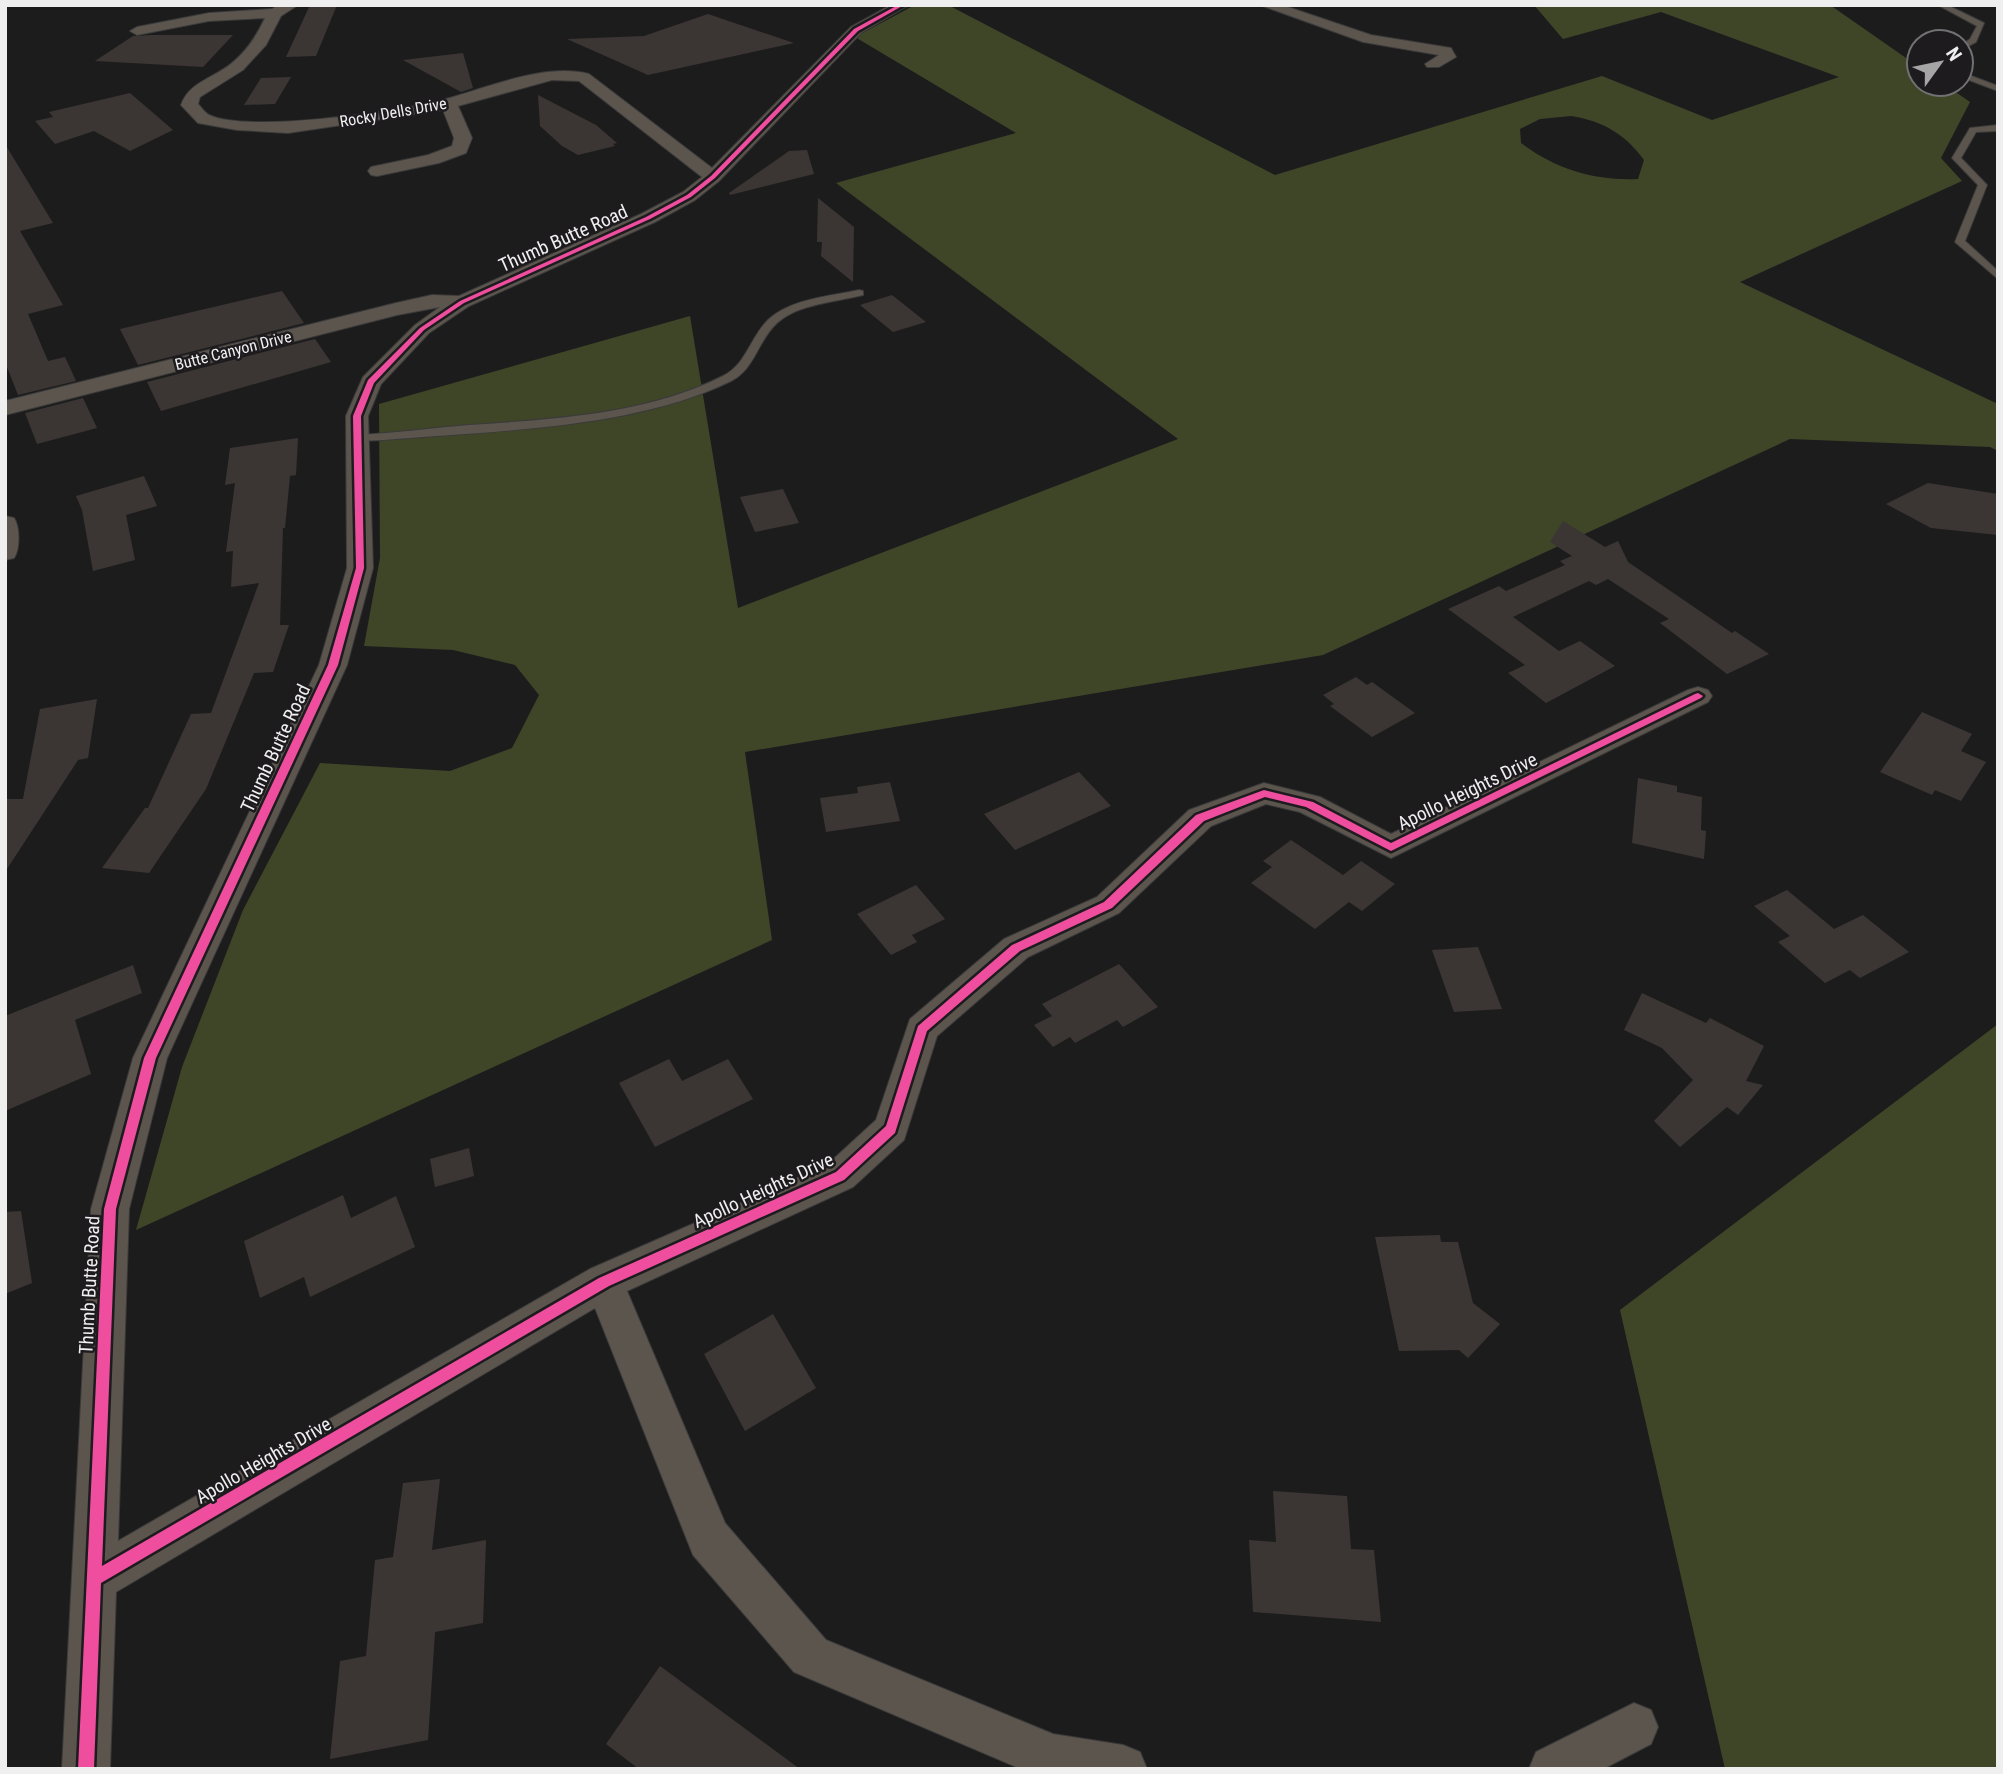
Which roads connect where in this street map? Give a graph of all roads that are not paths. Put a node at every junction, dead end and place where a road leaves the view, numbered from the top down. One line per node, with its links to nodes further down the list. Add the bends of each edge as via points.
1 (902, 5): 13 (street, Thumb Butte Road, via 856,30)
2 (1267, 5): 7 (street, via 1368,38 1446,51 1448,57)
3 (1941, 5): 6 (lane, via 1981,25)
4 (283, 9): 5 (street); 10 (street, Rocky Dells Drive, via 237,67 193,94 189,105 204,119 288,128)
5 (137, 32)
6 (1975, 36)
7 (1433, 64)
8 (1975, 80): 9 (lane)
9 (1998, 89)
10 (449, 103): 12 (street, via 463,138 460,149); 13 (street, Rocky Dells Drive, via 531,79 583,76)
11 (1998, 128): 14 (lane, via 1973,130 1956,158 1983,185 1960,242)
12 (377, 171)
13 (713, 177): 16 (street, Thumb Butte Road, via 648,218)
14 (1998, 276)
15 (859, 293): 18 (lane, via 787,313 773,321 749,362 730,377 664,402 607,417)
16 (462, 302): 17 (street, Butte Canyon Drive, via 432,301); 18 (street, Thumb Butte Road, via 422,329 371,382 357,416)
17 (5, 408)
18 (358, 438): 23 (street, Thumb Butte Road, via 360,568 333,666 150,1058 110,1209)
19 (5, 523): 20 (street)
20 (5, 553)
21 (1698, 696): 22 (street, Apollo Heights Drive, via 1391,848 1309,804 1264,793 1200,818 1108,905 1016,948 922,1028 891,1129 840,1176)
22 (604, 1282): 23 (street, Apollo Heights Drive); 26 (street, via 709,1538 810,1656 1053,1758)
23 (93, 1580): 25 (street, Thumb Butte Road)
24 (1634, 1727): 27 (street)
25 (86, 1769)
26 (1122, 1769)
27 (1553, 1769)

